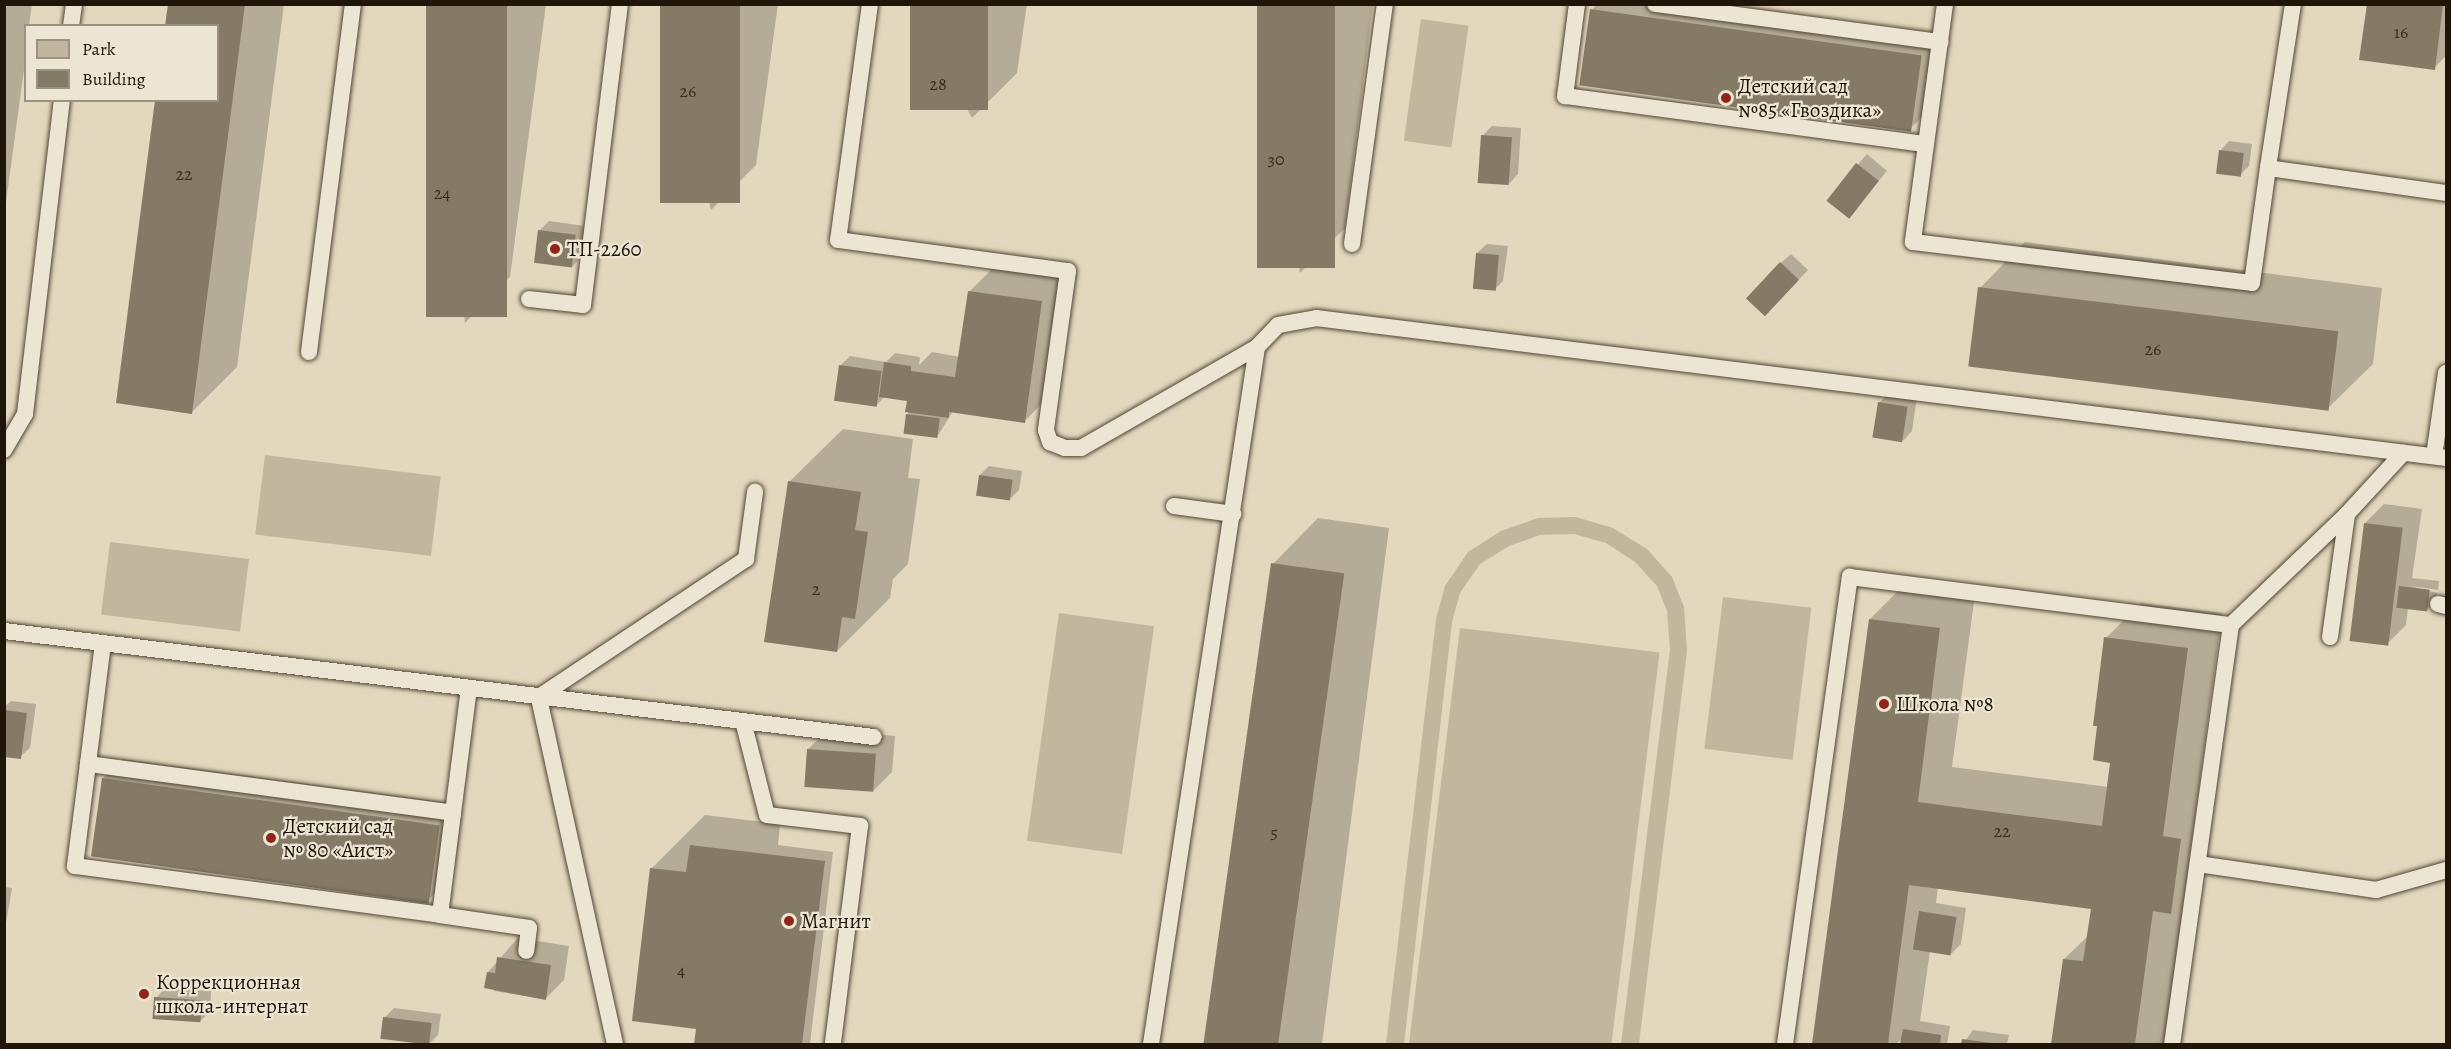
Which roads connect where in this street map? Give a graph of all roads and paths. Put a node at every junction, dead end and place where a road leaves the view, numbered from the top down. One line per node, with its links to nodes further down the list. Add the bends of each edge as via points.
1 (74, 4): 10 (lane)
2 (353, 4): 19 (lane)
3 (620, 4): 17 (lane, via 583,305)
4 (870, 4): 18 (lane, via 838,240 1068,271 1046,430 1050,442 1065,448 1081,448)
5 (1385, 4): 16 (lane)
6 (1577, 4): 13 (lane, via 1565,96)
7 (1655, 4): 11 (lane)
8 (1945, 4): 11 (lane)
9 (2293, 4): 14 (lane)
10 (71, 24)
11 (1940, 42): 13 (lane)
12 (62, 102): 21 (lane, via 25,414)
13 (1926, 144): 14 (lane, via 1913,242 2252,283)
14 (2268, 168): 15 (lane)
15 (2446, 193)
16 (1352, 244)
17 (530, 299)
18 (1257, 347): 22 (lane, via 1278,325 1316,318); 26 (lane)
19 (309, 352)
20 (2446, 373): 23 (lane)
21 (4, 450)
22 (2403, 453): 23 (lane); 27 (lane)
23 (2440, 457)
24 (754, 492): 33 (lane, via 746,559)
25 (1174, 506): 26 (lane)
26 (1233, 514): 44 (lane)
27 (2347, 514): 28 (lane); 30 (lane)
28 (2231, 625): 38 (lane); 45 (lane, via 1850,577)
29 (4, 631): 31 (lane)
30 (2330, 637)
31 (103, 643): 32 (lane); 36 (lane)
32 (469, 687): 33 (lane); 37 (lane)
33 (539, 697): 34 (lane); 42 (lane)
34 (743, 721): 35 (lane); 43 (lane, via 767,815 860,826)
35 (874, 737)
36 (88, 764): 37 (lane); 40 (lane, via 75,866)
37 (453, 813): 40 (lane)
38 (2198, 864): 39 (lane, via 2376,890); 46 (lane)
39 (2446, 870)
40 (440, 915): 41 (lane, via 530,928)
41 (526, 951)
42 (615, 1044)
43 (833, 1044)
44 (1151, 1044)
45 (1785, 1044)
46 (2172, 1044)

